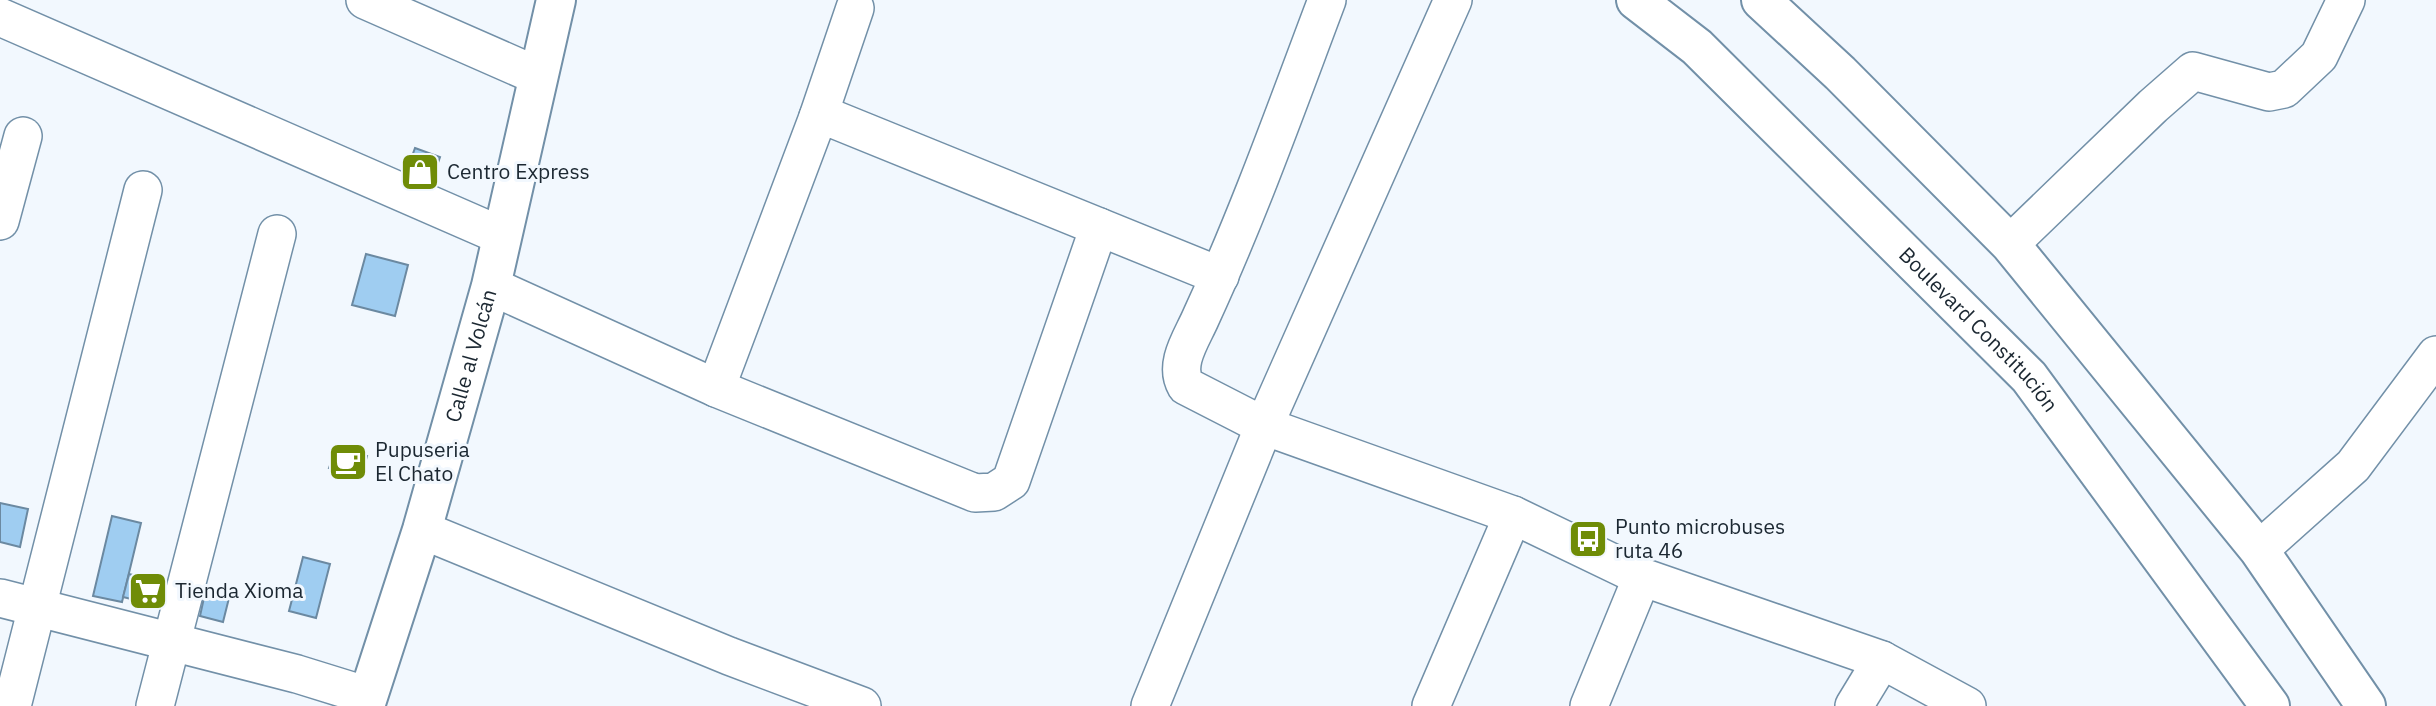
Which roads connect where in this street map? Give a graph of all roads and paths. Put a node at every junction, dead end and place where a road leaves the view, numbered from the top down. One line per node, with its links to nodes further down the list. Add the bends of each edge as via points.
1 (365, 0): 10 (street)
2 (556, 0): 10 (main road, Calle al Volcán)
3 (1327, 0): 19 (street)
4 (1453, 0): 23 (street)
5 (1636, 0): 41 (main road, Boulevard Constitución, via 1697,47 2029,377)
6 (1761, 0): 18 (main road)
7 (2346, 0): 18 (street, via 2319,56 2284,89 2269,92 2193,71)
8 (855, 8): 11 (street)
9 (0, 17): 17 (street)
10 (538, 76): 17 (main road, Calle al Volcán)
11 (818, 117): 15 (street, via 833,119); 22 (street)
12 (23, 136): 14 (street)
13 (143, 190): 29 (street)
14 (0, 221)
15 (1099, 227): 19 (street); 22 (street, via 1011,481 994,492 975,493)
16 (277, 234): 30 (street)
17 (502, 236): 20 (main road, Calle al Volcán)
18 (2010, 244): 26 (main road)
19 (1220, 276): 23 (street, via 1185,354 1181,377 1186,386)
20 (491, 286): 22 (street); 25 (main road, Calle al Volcán)
21 (2436, 355): 26 (street, via 2353,466)
22 (716, 388)
23 (1264, 426): 24 (street); 36 (street)
24 (1513, 515): 27 (street); 37 (street)
25 (422, 530): 32 (main road, Calle al Volcán); 35 (street)
26 (2259, 550): 42 (main road)
27 (1642, 577): 31 (street); 38 (street)
28 (0, 598): 29 (street)
29 (38, 608): 30 (street); 33 (street)
30 (172, 642): 32 (street); 34 (street)
31 (1882, 660): 39 (street); 40 (street)
32 (367, 701)
33 (12, 706)
34 (155, 706)
35 (862, 706)
36 (1150, 706)
37 (1432, 706)
38 (1589, 706)
39 (1854, 706)
40 (1967, 706)
41 (2270, 706)
42 (2366, 706)

